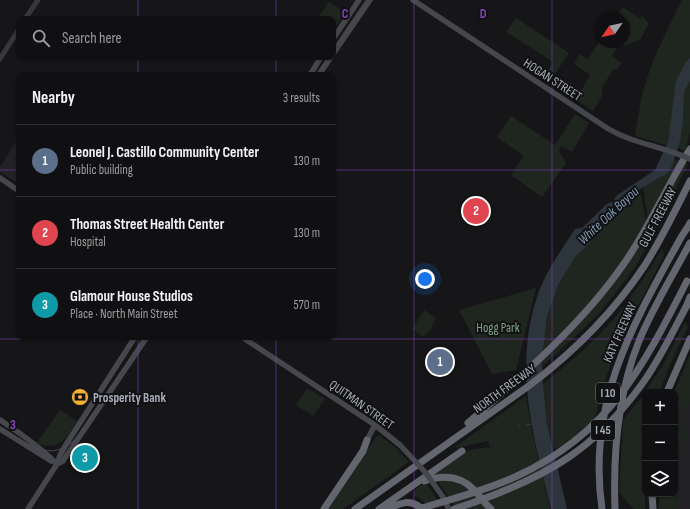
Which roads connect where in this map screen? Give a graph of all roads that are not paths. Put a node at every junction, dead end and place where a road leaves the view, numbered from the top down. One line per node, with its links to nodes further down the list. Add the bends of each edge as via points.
1 (38, 0): 5 (street)
2 (359, 0): 7 (main road)
3 (370, 0): 8 (main road)
4 (413, 0): 15 (main road, HOGAN STREET, bridge, via 607,128 625,137)
5 (28, 16)
6 (16, 34): 9 (street)
7 (336, 34)
8 (336, 50)
9 (0, 59)
10 (319, 60): 12 (main road)
11 (329, 60): 13 (main road)
12 (312, 72)
13 (321, 72)
14 (690, 149): 34 (highway, via 633,250 591,306 495,399)
15 (690, 159)
16 (0, 178): 18 (main road)
17 (690, 182): 21 (highway, GULF FREEWAY)
18 (16, 189)
19 (690, 223): 48 (highway, KATY FREEWAY / I 10, via 623,348 612,379 599,448 599,490)
20 (690, 243): 49 (highway, bridge, via 640,340 626,380 617,438)
21 (646, 264): 34 (highway, NORTH FREEWAY, via 616,304 578,345 548,371)
22 (688, 278): 43 (highway, bridge, via 655,343 634,377 615,402 584,433 554,456 515,477)
23 (690, 297): 46 (highway, I 45, bridge, via 643,383 618,415 585,446 566,460 523,484)
24 (690, 339): 28 (highway)
25 (133, 340): 35 (main road, via 67,443)
26 (145, 340): 35 (main road, via 63,461)
27 (247, 340): 30 (main road, QUITMAN STREET)
28 (668, 389)
29 (0, 420): 35 (main road)
30 (375, 425): 32 (main road); 45 (main road, QUITMAN STREET, bridge, via 400,445 425,472)
31 (0, 429): 35 (main road)
32 (367, 440): 39 (highway, via 363,451)
33 (462, 450): 36 (highway)
34 (432, 453): 40 (highway, NORTH FREEWAY)
35 (57, 464): 38 (main road)
36 (405, 491): 41 (highway); 47 (highway, bridge, via 439,477 452,477 466,483)
37 (652, 497): 50 (highway)
38 (28, 509)
39 (324, 509)
40 (355, 509)
41 (379, 509)
42 (388, 509): 44 (highway, via 411,502)
43 (418, 509)
44 (422, 509)
45 (449, 509)
46 (454, 509)
47 (491, 509)
48 (602, 509)
49 (615, 509)
50 (653, 509)

